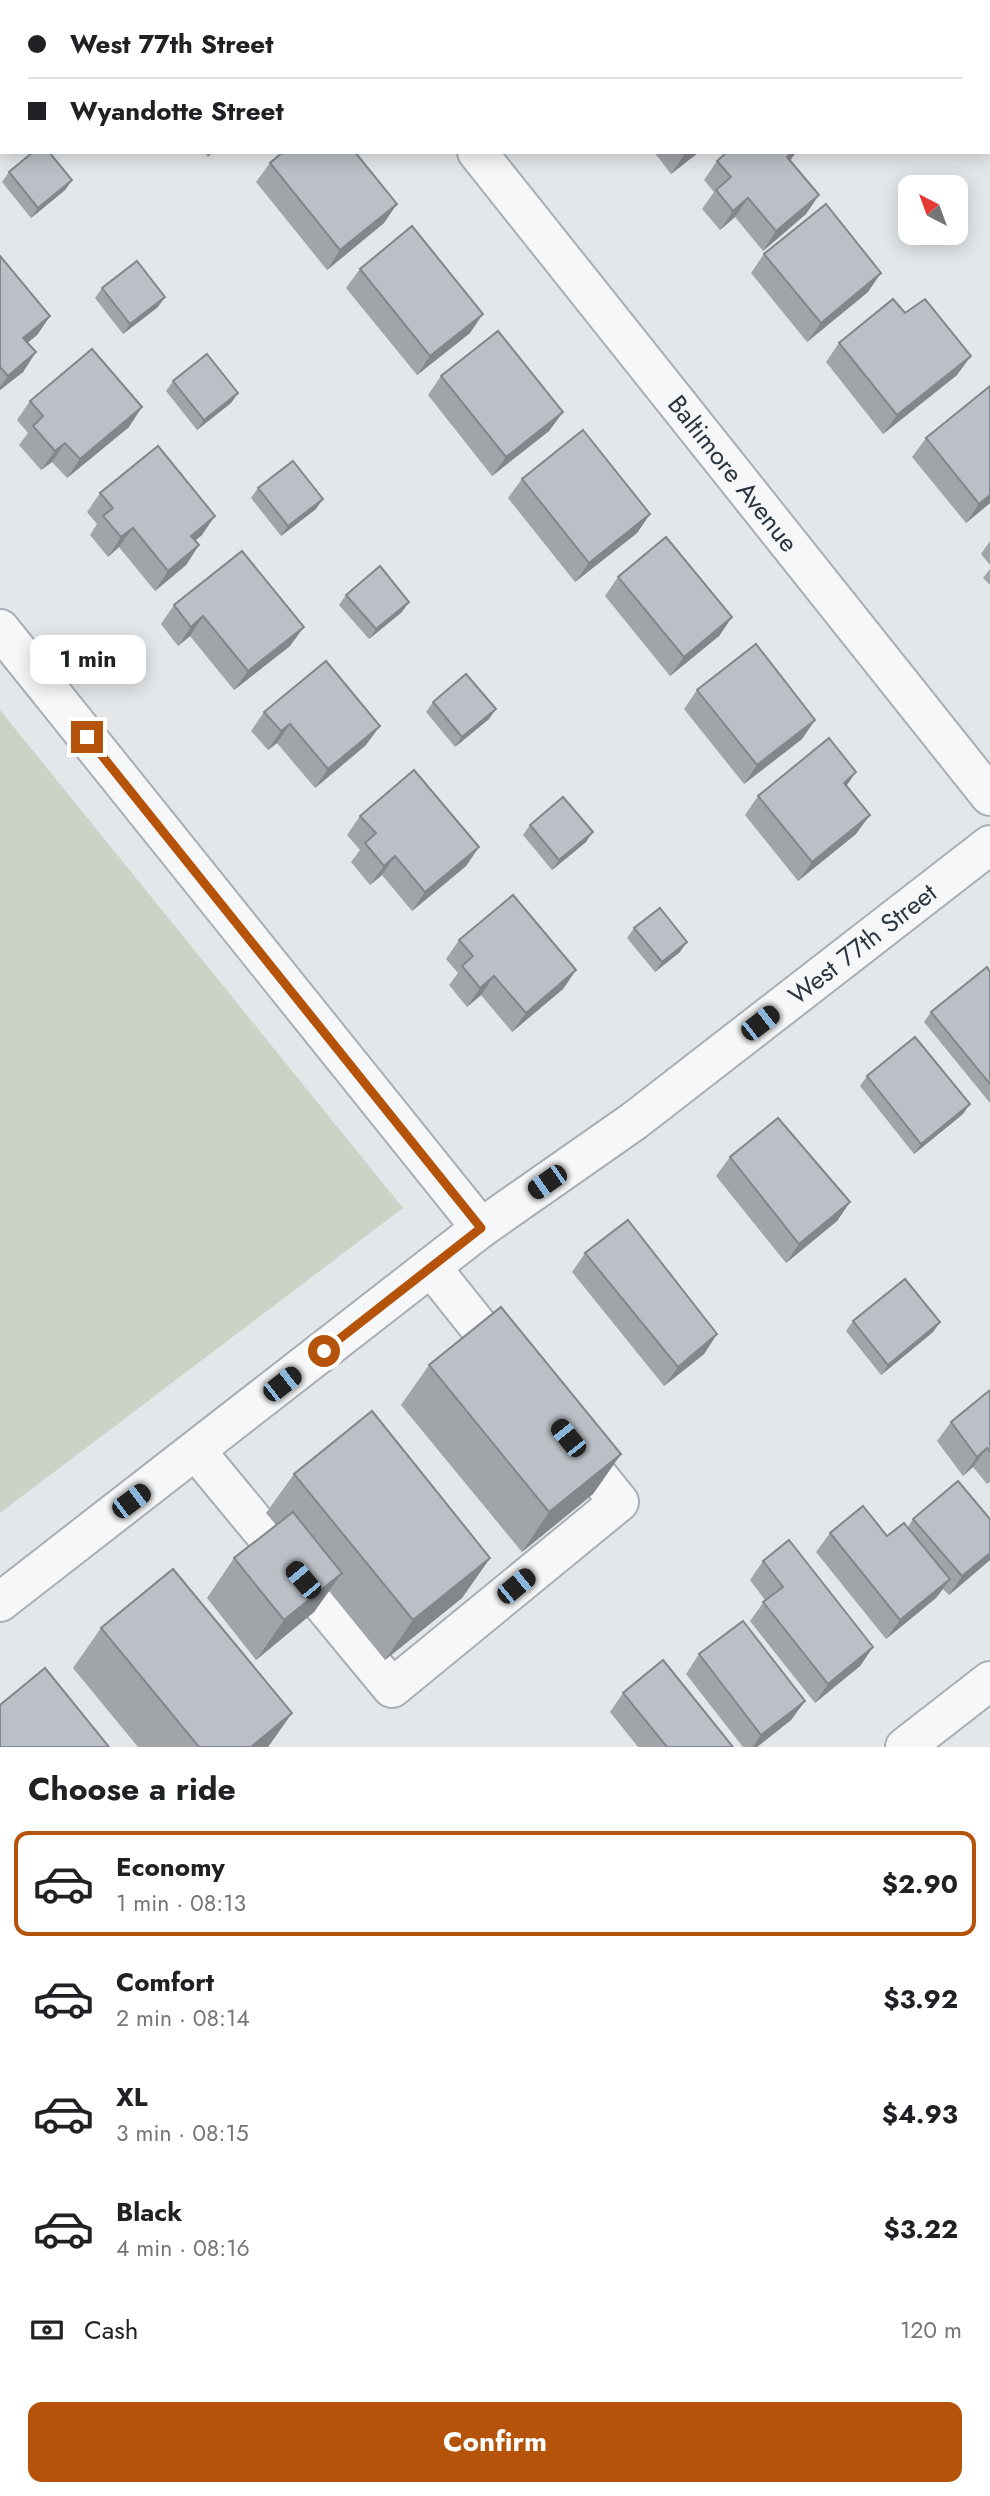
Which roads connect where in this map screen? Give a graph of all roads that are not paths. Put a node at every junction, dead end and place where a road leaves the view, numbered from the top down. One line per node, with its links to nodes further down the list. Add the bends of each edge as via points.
1 (479, 154): 3 (street, Baltimore Avenue)
2 (0, 629): 5 (street)
3 (990, 796)
4 (990, 845): 5 (street, West 77th Street, via 634,1121)
5 (481, 1228): 6 (street, West 77th Street)
6 (430, 1267): 7 (street, West 77th Street); 7 (street, via 619,1502 392,1688)
7 (196, 1451): 8 (street, West 77th Street)
8 (0, 1602)
9 (990, 1681): 10 (street)
10 (905, 1747)

